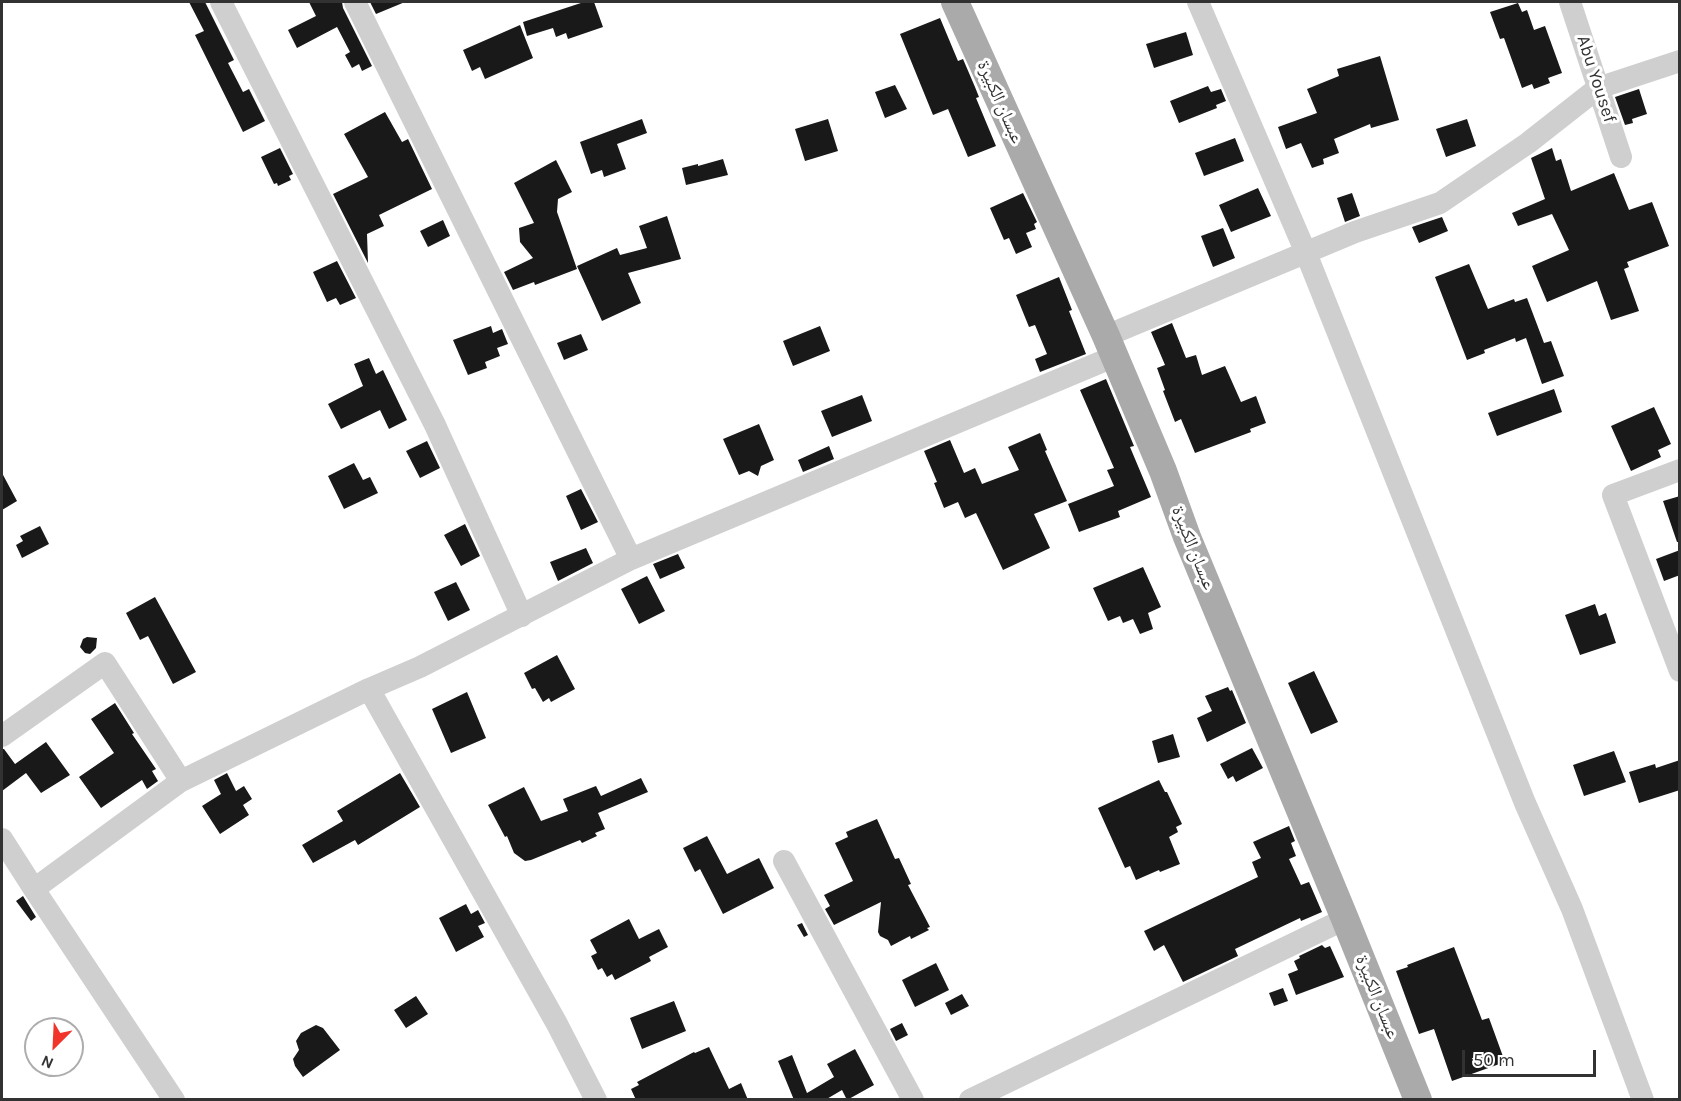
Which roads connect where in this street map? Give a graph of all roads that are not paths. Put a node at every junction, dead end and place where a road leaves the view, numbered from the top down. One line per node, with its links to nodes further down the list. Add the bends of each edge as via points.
1 (220, 2): 13 (street, via 435,425)
2 (355, 2): 12 (street)
3 (955, 2): 10 (main road, عبسان الكبيرة)
4 (1198, 2): 9 (street)
5 (1570, 2): 7 (street, Abu Yousef)
6 (1680, 61): 7 (street)
7 (1598, 88): 8 (street, Abu Yousef); 9 (street, via 1528,143 1440,203)
8 (1621, 157)
9 (1306, 253): 10 (street); 27 (street, via 1525,803 1572,909)
10 (1110, 347): 12 (street); 21 (main road, عبسان الكبيرة)
11 (1680, 470): 14 (street, via 1613,495)
12 (631, 559): 13 (street)
13 (522, 616): 15 (street)
14 (1680, 671)
15 (369, 689): 17 (street); 23 (street)
16 (2, 736): 17 (street, via 105,663)
17 (181, 781): 20 (street)
18 (2, 839): 20 (street)
19 (784, 861): 24 (street)
20 (34, 889): 22 (street)
21 (1345, 919): 25 (street); 26 (main road, عبسان الكبيرة)
22 (174, 1100)
23 (596, 1100)
24 (913, 1100)
25 (970, 1100)
26 (1418, 1100)
27 (1643, 1100)

